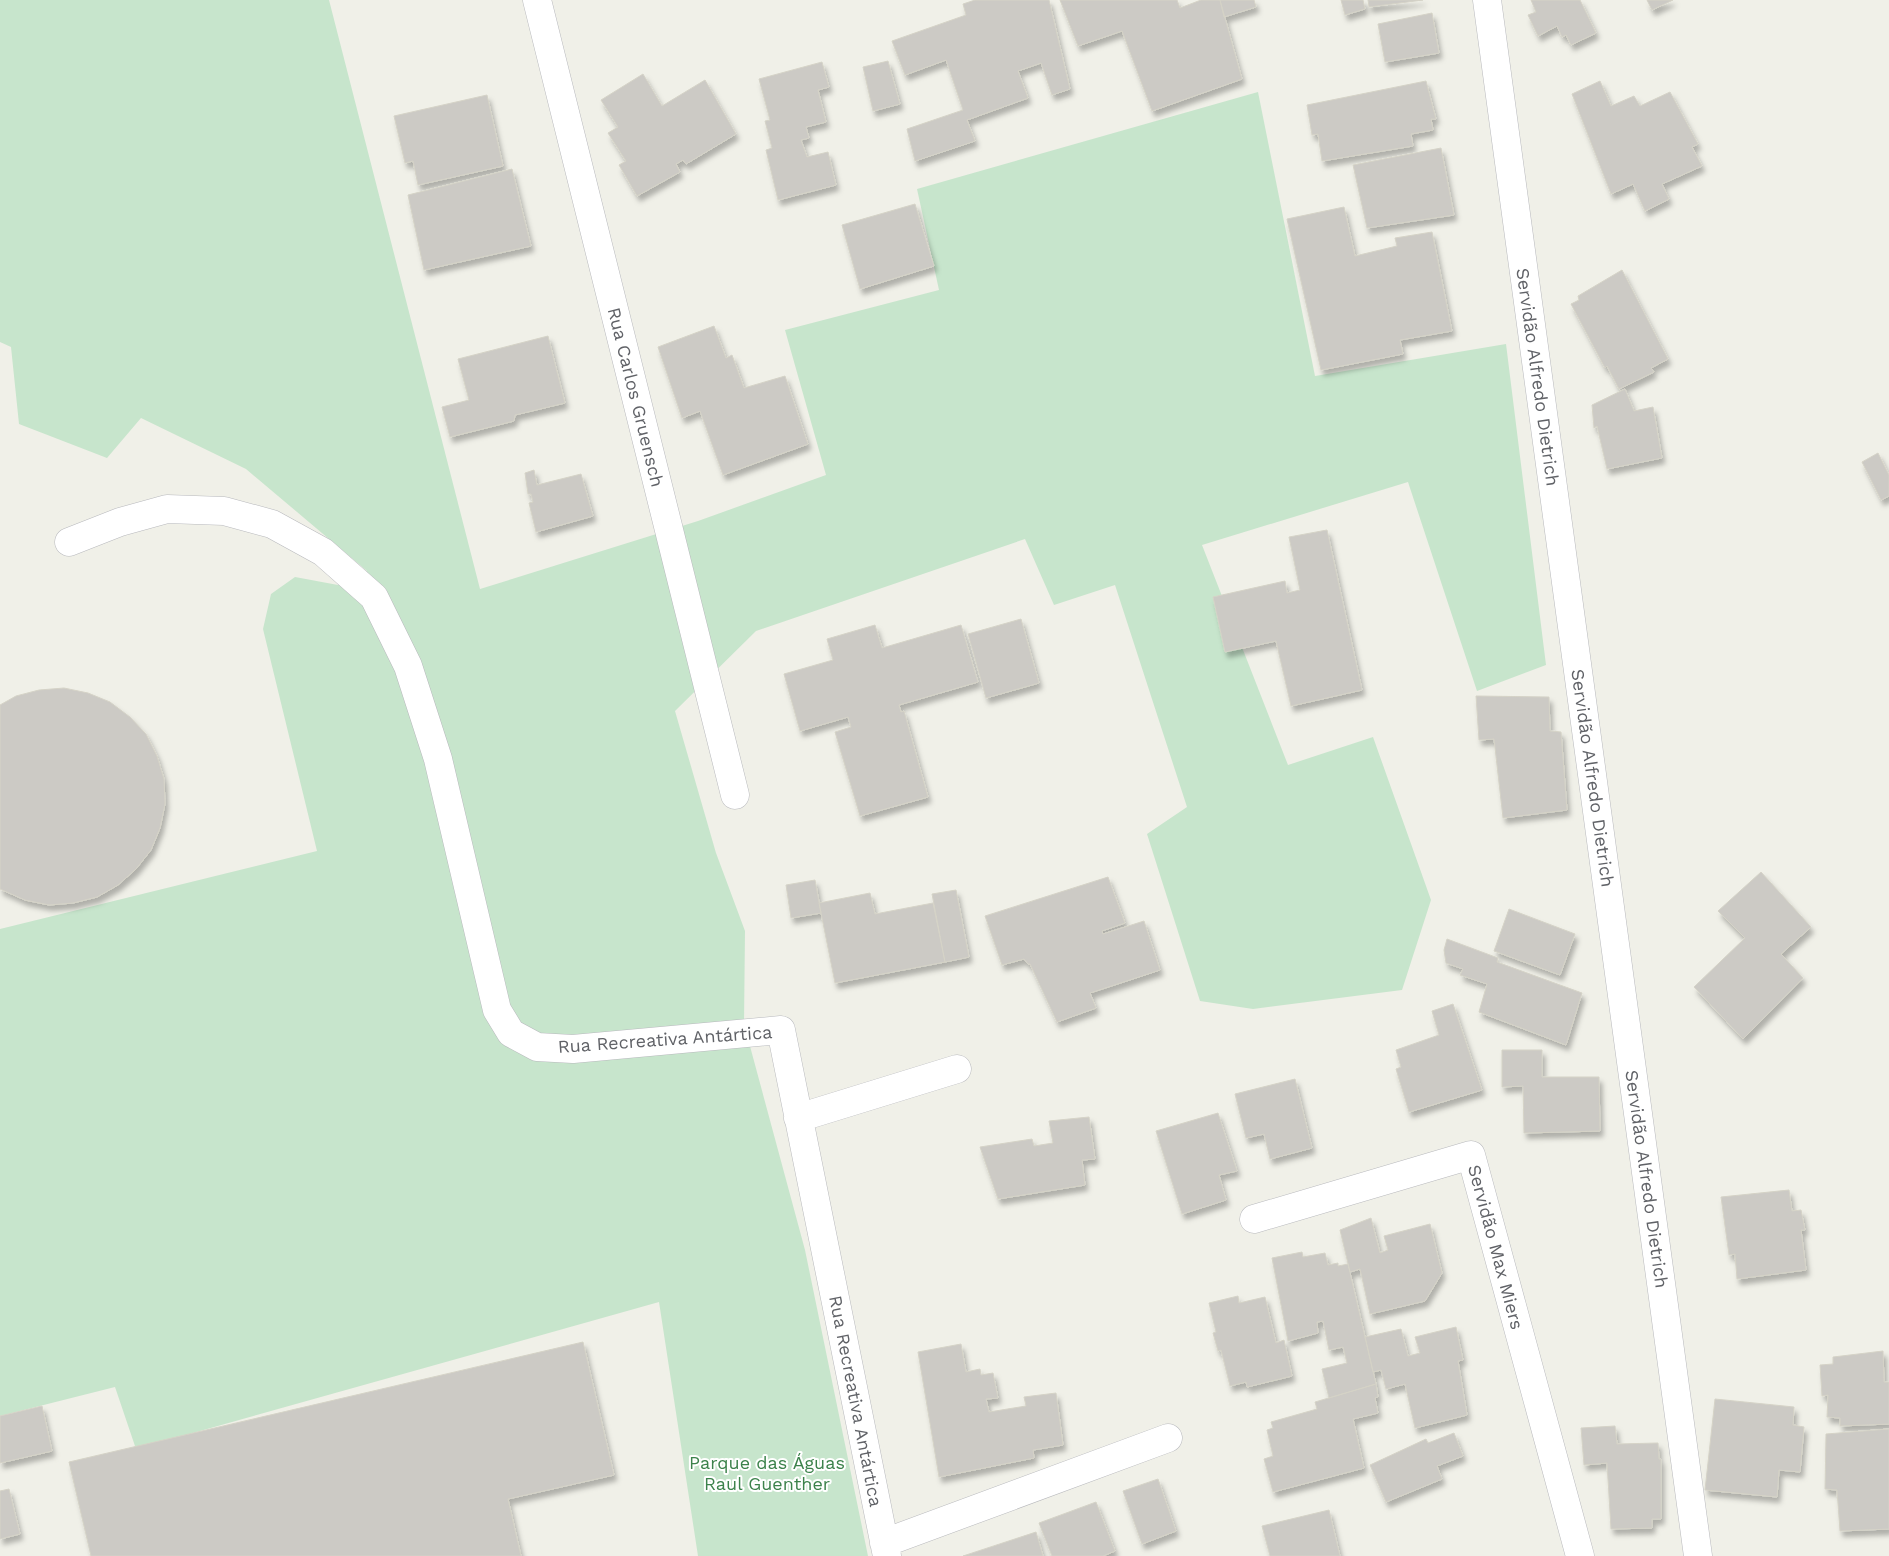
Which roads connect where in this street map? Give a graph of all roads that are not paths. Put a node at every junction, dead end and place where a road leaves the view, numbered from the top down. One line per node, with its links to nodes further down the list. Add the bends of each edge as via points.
1 (538, 0): 4 (street, Rua Carlos Gruensch)
2 (1487, 0): 11 (street, Servidão Alfredo Dietrich)
3 (69, 542): 6 (street, Rua Recreativa Antártica, via 120,522 167,510 224,511 272,524 323,552 374,597 408,666 438,759 497,1010 511,1033 537,1047 573,1049 781,1030)
4 (735, 795)
5 (957, 1069): 6 (street)
6 (798, 1118): 9 (street, Rua Recreativa Antártica)
7 (1254, 1219): 10 (street, Servidão Max Miers, via 1471,1155)
8 (1168, 1438): 9 (street)
9 (886, 1549)
10 (1580, 1556)
11 (1698, 1556)

